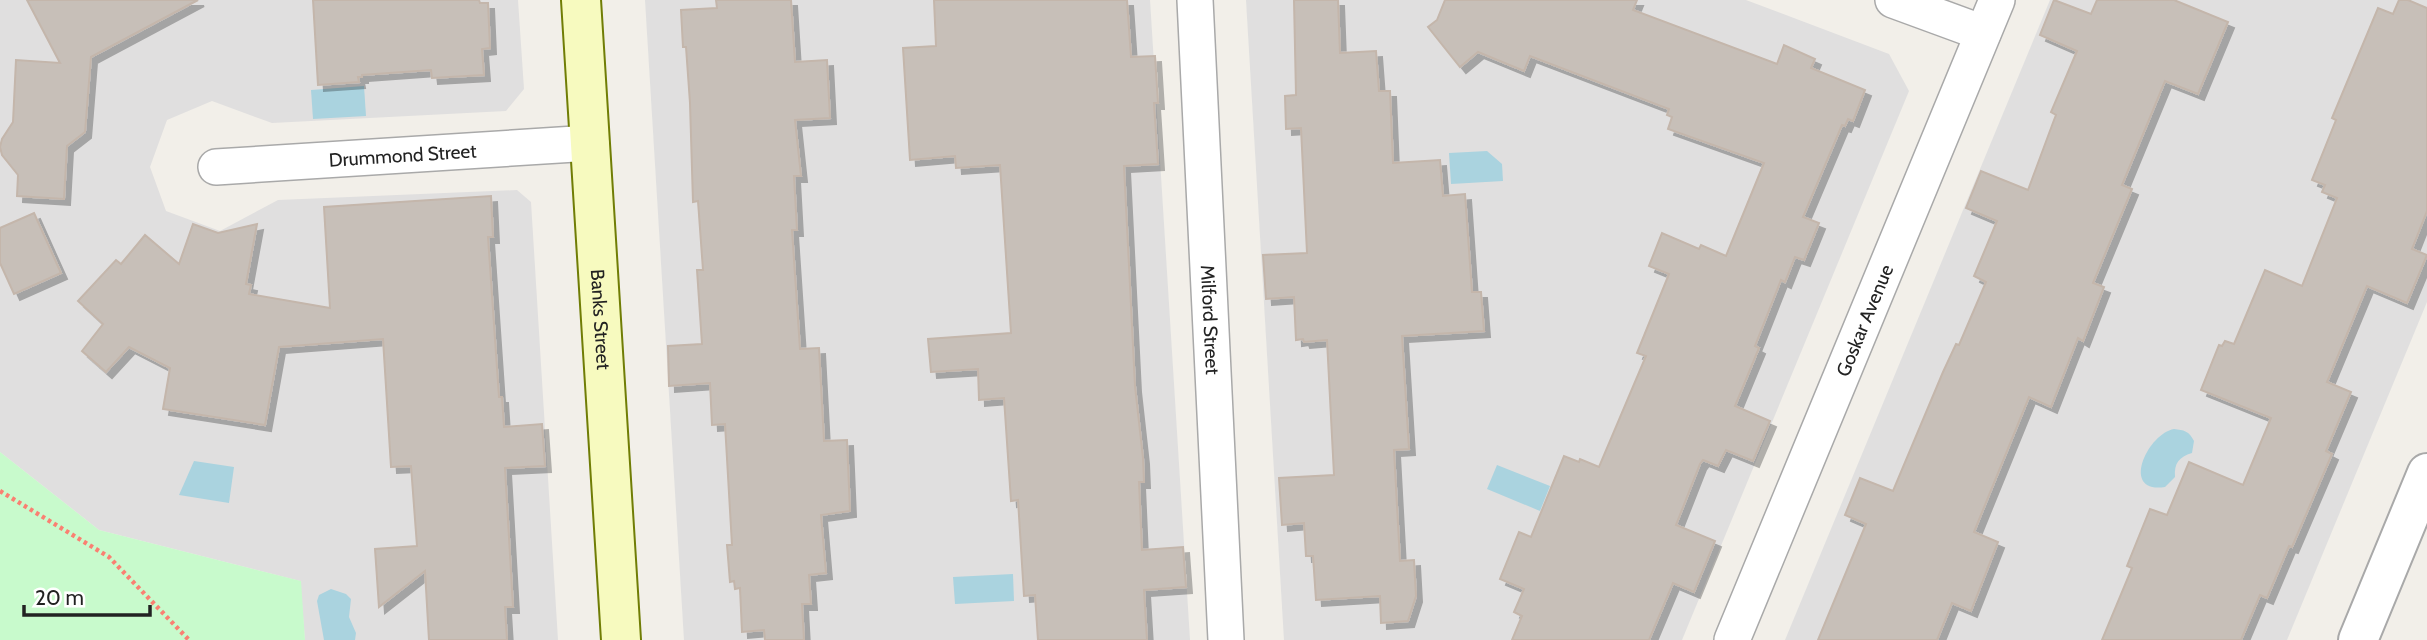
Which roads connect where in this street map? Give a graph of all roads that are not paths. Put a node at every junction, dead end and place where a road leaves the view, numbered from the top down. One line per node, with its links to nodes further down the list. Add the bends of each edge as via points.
1 (582, 0): 6 (main road, Banks Street)
2 (1195, 0): 10 (street, Milford Street)
3 (1893, 0): 5 (street)
4 (1997, 0): 5 (street, Goskar Avenue)
5 (1983, 33): 11 (street, Goskar Avenue)
6 (591, 143): 7 (street, Drummond Street); 9 (main road, Banks Street)
7 (216, 167)
8 (2427, 473): 12 (street)
9 (621, 640)
10 (1226, 640)
11 (1732, 640)
12 (2358, 640)

